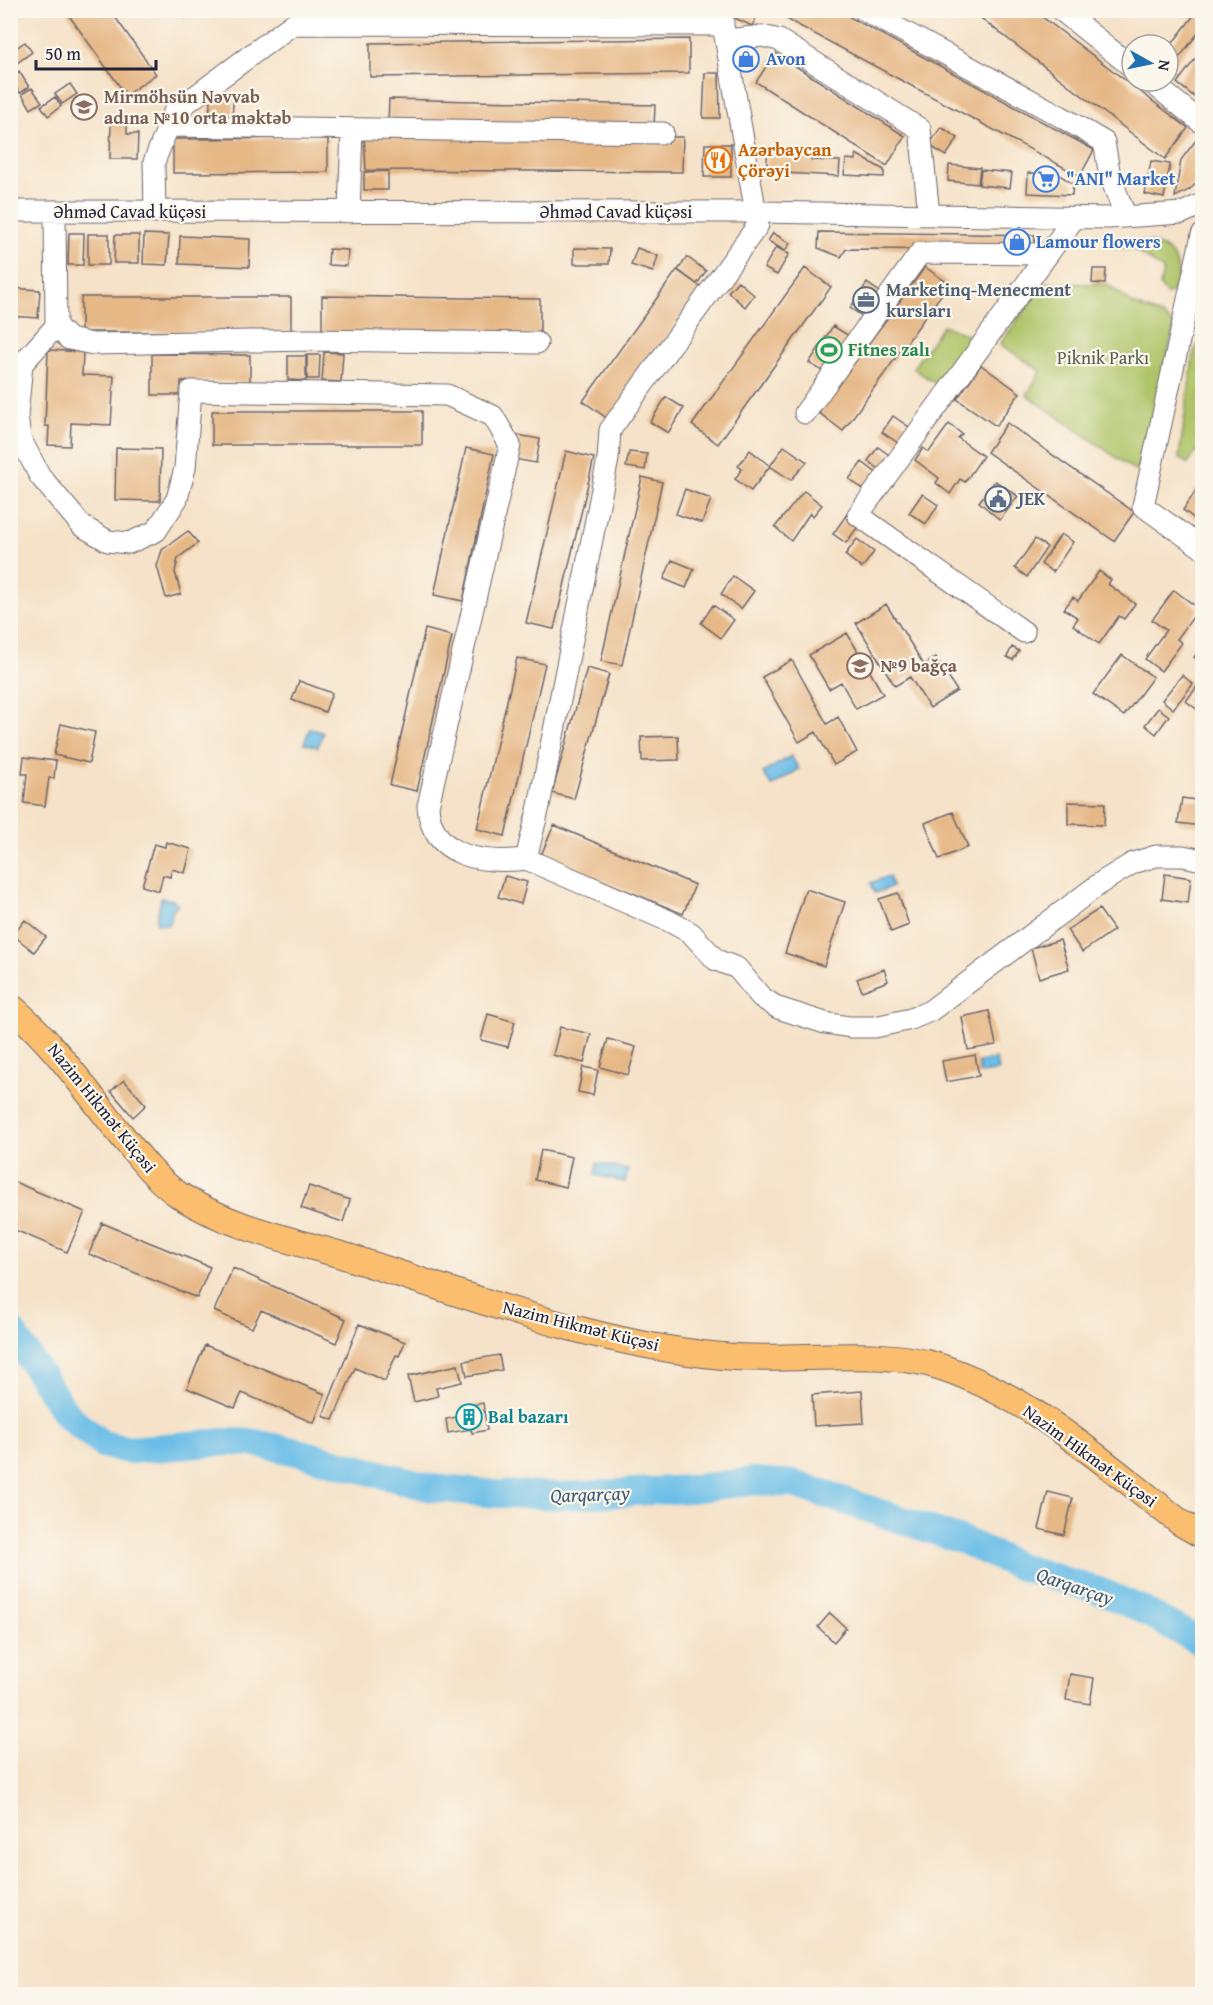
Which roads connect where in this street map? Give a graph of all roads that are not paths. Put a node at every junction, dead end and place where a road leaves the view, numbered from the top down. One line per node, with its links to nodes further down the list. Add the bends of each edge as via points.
1 (312, 10): 4 (street)
2 (864, 10): 14 (street, via 1104,142 1110,176)
3 (1060, 10): 6 (street)
4 (295, 24): 5 (street); 9 (street, via 174,112)
5 (724, 25): 18 (street); 19 (street, via 779,40 921,129)
6 (1120, 58)
7 (1165, 93): 8 (street)
8 (1203, 123)
9 (167, 126): 10 (street); 16 (street, via 154,162)
10 (352, 129): 11 (street); 17 (street)
11 (663, 133)
12 (1203, 204): 20 (street, Əhməd Cavad küçəsi, via 1182,213 1153,217)
13 (16, 209): 15 (street, Əhməd Cavad küçəsi)
14 (1123, 210)
15 (55, 211): 16 (street, Əhməd Cavad küçəsi); 23 (street)
16 (155, 212): 17 (street, Əhməd Cavad küçəsi)
17 (349, 212): 18 (street, Əhməd Cavad küçəsi)
18 (757, 212): 19 (street, Əhməd Cavad küçəsi); 28 (street, via 758,225 740,252 610,430 606,471)
19 (929, 214): 20 (street, Əhməd Cavad küçəsi)
20 (1076, 217): 22 (street)
21 (1203, 235): 26 (street, via 1143,506)
22 (1046, 254): 25 (street, via 920,254); 27 (street, via 858,515)
23 (56, 326): 24 (street, via 69,339 93,344 310,340); 28 (street, via 22,364 17,416 20,438 40,476 82,526 108,541 129,543 156,531 177,499 185,468 191,391 447,395 493,416 510,445 428,806 434,835 451,849 491,861)
24 (537, 343)
25 (805, 413)
26 (1203, 548)
27 (1024, 632)
28 (526, 859): 29 (street, via 691,933 716,960 737,968 756,992 778,1008 801,1018 850,1027 893,1023 930,1011 1093,888 1133,863 1156,856)
29 (1203, 860)
30 (10, 1006): 31 (main road, Nazim Hikmət Küçəsi, via 38,1029 147,1167 179,1194 233,1221 537,1318 620,1340 755,1360 881,1358 919,1361 943,1368 1033,1413 1181,1523)
31 (1203, 1535)

